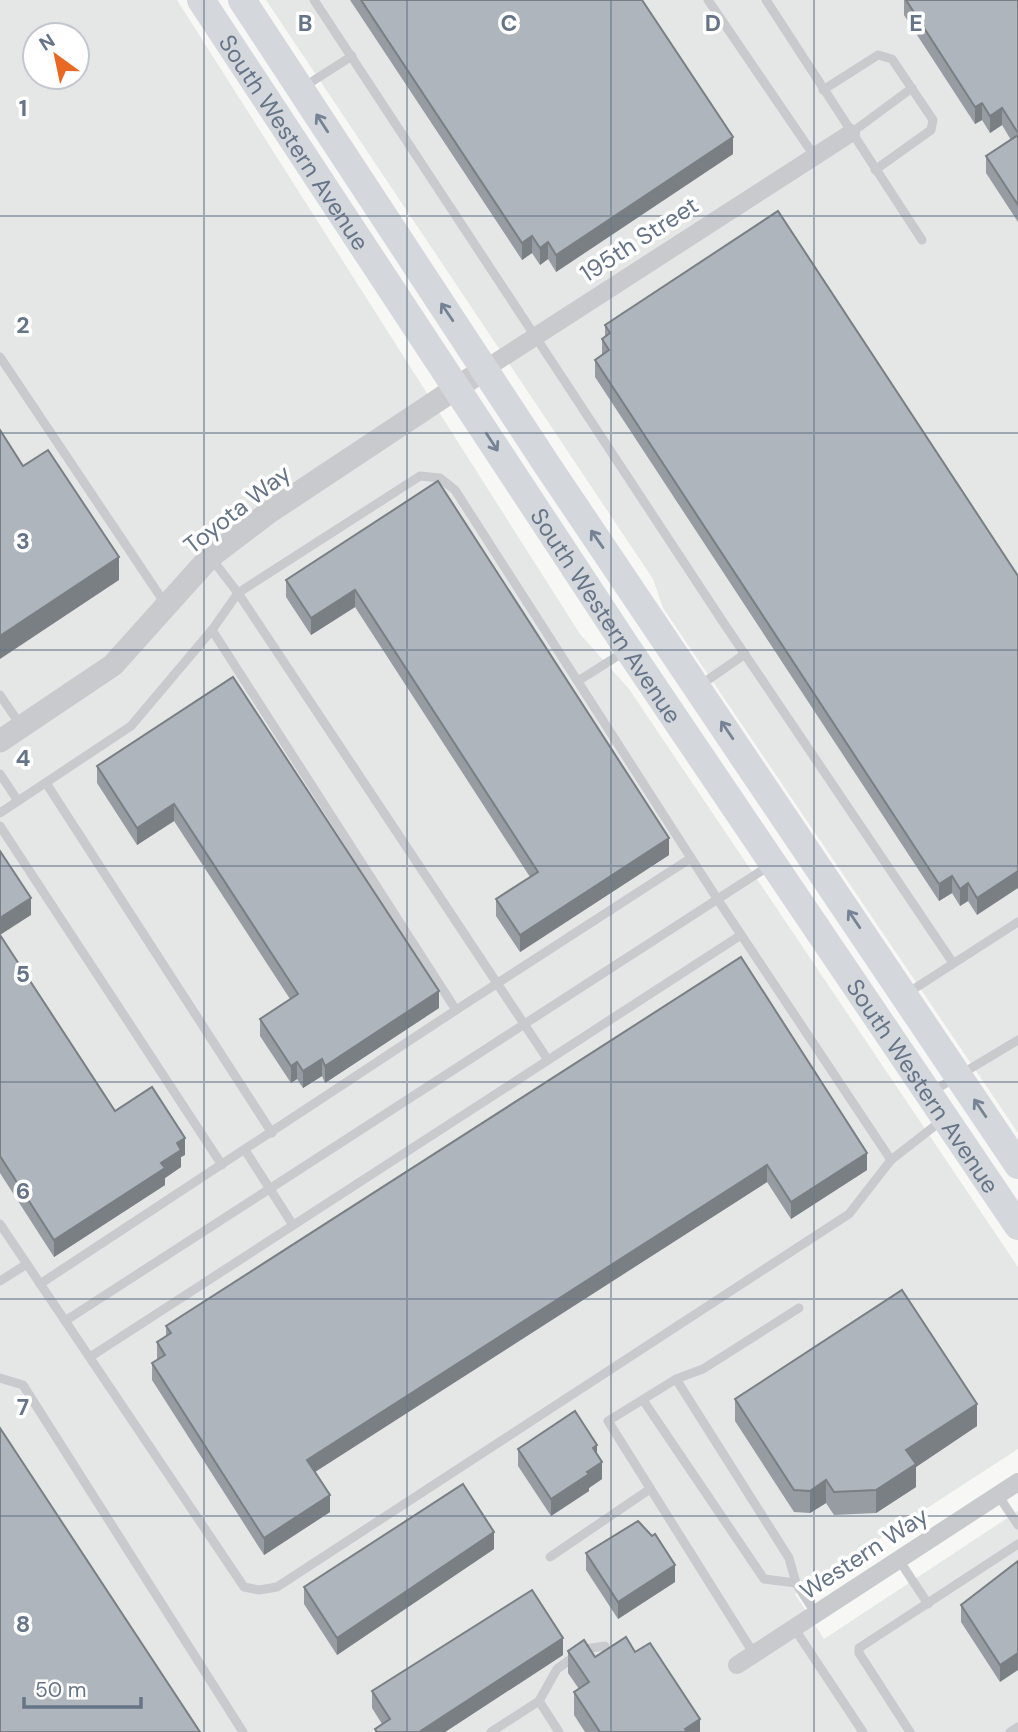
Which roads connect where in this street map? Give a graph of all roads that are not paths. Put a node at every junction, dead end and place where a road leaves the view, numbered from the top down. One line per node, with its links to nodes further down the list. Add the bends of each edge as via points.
1 (201, 0): 17 (main road, South Western Avenue)
2 (242, 0): 8 (main road, South Western Avenue)
3 (314, 0): 6 (lane)
4 (708, 0): 11 (lane)
5 (766, 0): 9 (lane)
6 (352, 57): 8 (lane); 14 (lane)
7 (912, 88): 9 (lane, via 892,59 878,55); 10 (lane); 12 (lane, via 933,120 932,130)
8 (300, 89): 16 (main road, South Western Avenue, one-way to 8)
9 (824, 90): 10 (lane)
10 (851, 133): 11 (street, 195th Street); 12 (lane)
11 (815, 156): 14 (street, 195th Street)
12 (875, 170): 13 (lane)
13 (922, 240)
14 (537, 336): 16 (street, 195th Street); 23 (lane)
15 (0, 357): 20 (lane)
16 (485, 369): 17 (street, 195th Street); 25 (main road, South Western Avenue, one-way to 16)
17 (457, 388): 18 (street, Toyota Way, via 268,513); 22 (main road, South Western Avenue, one-way to 22)
18 (210, 557): 19 (lane); 20 (street, Toyota Way)
19 (238, 593): 21 (lane); 24 (lane, via 419,476 440,478 455,490); 40 (lane)
20 (166, 607): 27 (street, Toyota Way, via 113,665)
21 (212, 630): 30 (lane, via 131,726); 42 (lane)
22 (628, 649): 24 (lane); 35 (main road, South Western Avenue)
23 (745, 654): 25 (lane); 39 (lane)
24 (578, 681): 34 (lane)
25 (698, 687): 41 (main road, South Western Avenue, one-way to 25)
26 (0, 695): 27 (lane)
27 (21, 727): 28 (street, Toyota Way)
28 (0, 741)
29 (0, 774): 31 (lane)
30 (46, 783): 31 (lane); 49 (lane)
31 (18, 801): 32 (lane)
32 (0, 813)
33 (0, 826): 52 (lane)
34 (691, 858): 36 (lane); 40 (lane)
35 (774, 863): 36 (lane); 47 (main road, South Western Avenue)
36 (718, 900): 38 (lane); 43 (lane)
37 (1018, 922): 39 (lane)
38 (741, 935): 45 (lane); 51 (lane)
39 (953, 963): 41 (lane)
40 (498, 984): 42 (lane); 43 (lane)
41 (904, 995): 46 (main road, South Western Avenue)
42 (456, 1010): 49 (lane)
43 (525, 1024): 45 (lane); 54 (lane)
44 (1018, 1040): 46 (lane)
45 (548, 1060): 56 (lane)
46 (958, 1076): 47 (lane); 53 (main road, South Western Avenue, one-way to 46)
47 (929, 1094): 48 (main road, South Western Avenue)
48 (945, 1118): 51 (lane); 57 (main road, South Western Avenue)
49 (272, 1132): 50 (lane)
50 (245, 1150): 52 (lane); 54 (lane)
51 (891, 1160): 63 (lane, via 849,1214 277,1587 244,1587)
52 (222, 1165): 60 (lane)
53 (1018, 1165)
54 (270, 1189): 56 (lane); 62 (lane)
55 (0, 1224): 58 (lane)
56 (293, 1225): 63 (lane)
57 (1018, 1226)
58 (27, 1264): 59 (lane); 60 (lane)
59 (0, 1281)
60 (40, 1284): 62 (lane)
61 (799, 1308): 65 (lane, via 703,1369)
62 (65, 1321): 63 (lane)
63 (90, 1357)
64 (0, 1378): 83 (lane, via 23,1385)
65 (676, 1379): 66 (lane); 74 (lane, via 789,1558)
66 (643, 1400): 68 (lane, via 608,1421); 74 (lane, via 764,1579)
67 (1018, 1482): 69 (street, Western Way)
68 (650, 1489): 72 (lane); 79 (lane)
69 (998, 1495): 70 (lane); 73 (street, Western Way)
70 (1018, 1525)
71 (1018, 1544): 75 (lane)
72 (550, 1558)
73 (899, 1560): 75 (lane); 76 (street, Western Way)
74 (796, 1583): 76 (lane)
75 (928, 1604): 87 (lane, via 859,1648)
76 (816, 1614): 77 (street, Western Way)
77 (794, 1628): 79 (street, Western Way); 86 (lane)
78 (605, 1646): 81 (lane, via 585,1649 557,1669)
79 (754, 1654): 80 (street, Western Way)
80 (737, 1665)
81 (539, 1701): 84 (lane); 85 (lane)
82 (1018, 1727): 88 (lane)
83 (243, 1732)
84 (491, 1732)
85 (559, 1732)
86 (863, 1732)
87 (911, 1732)
88 (1010, 1732)

